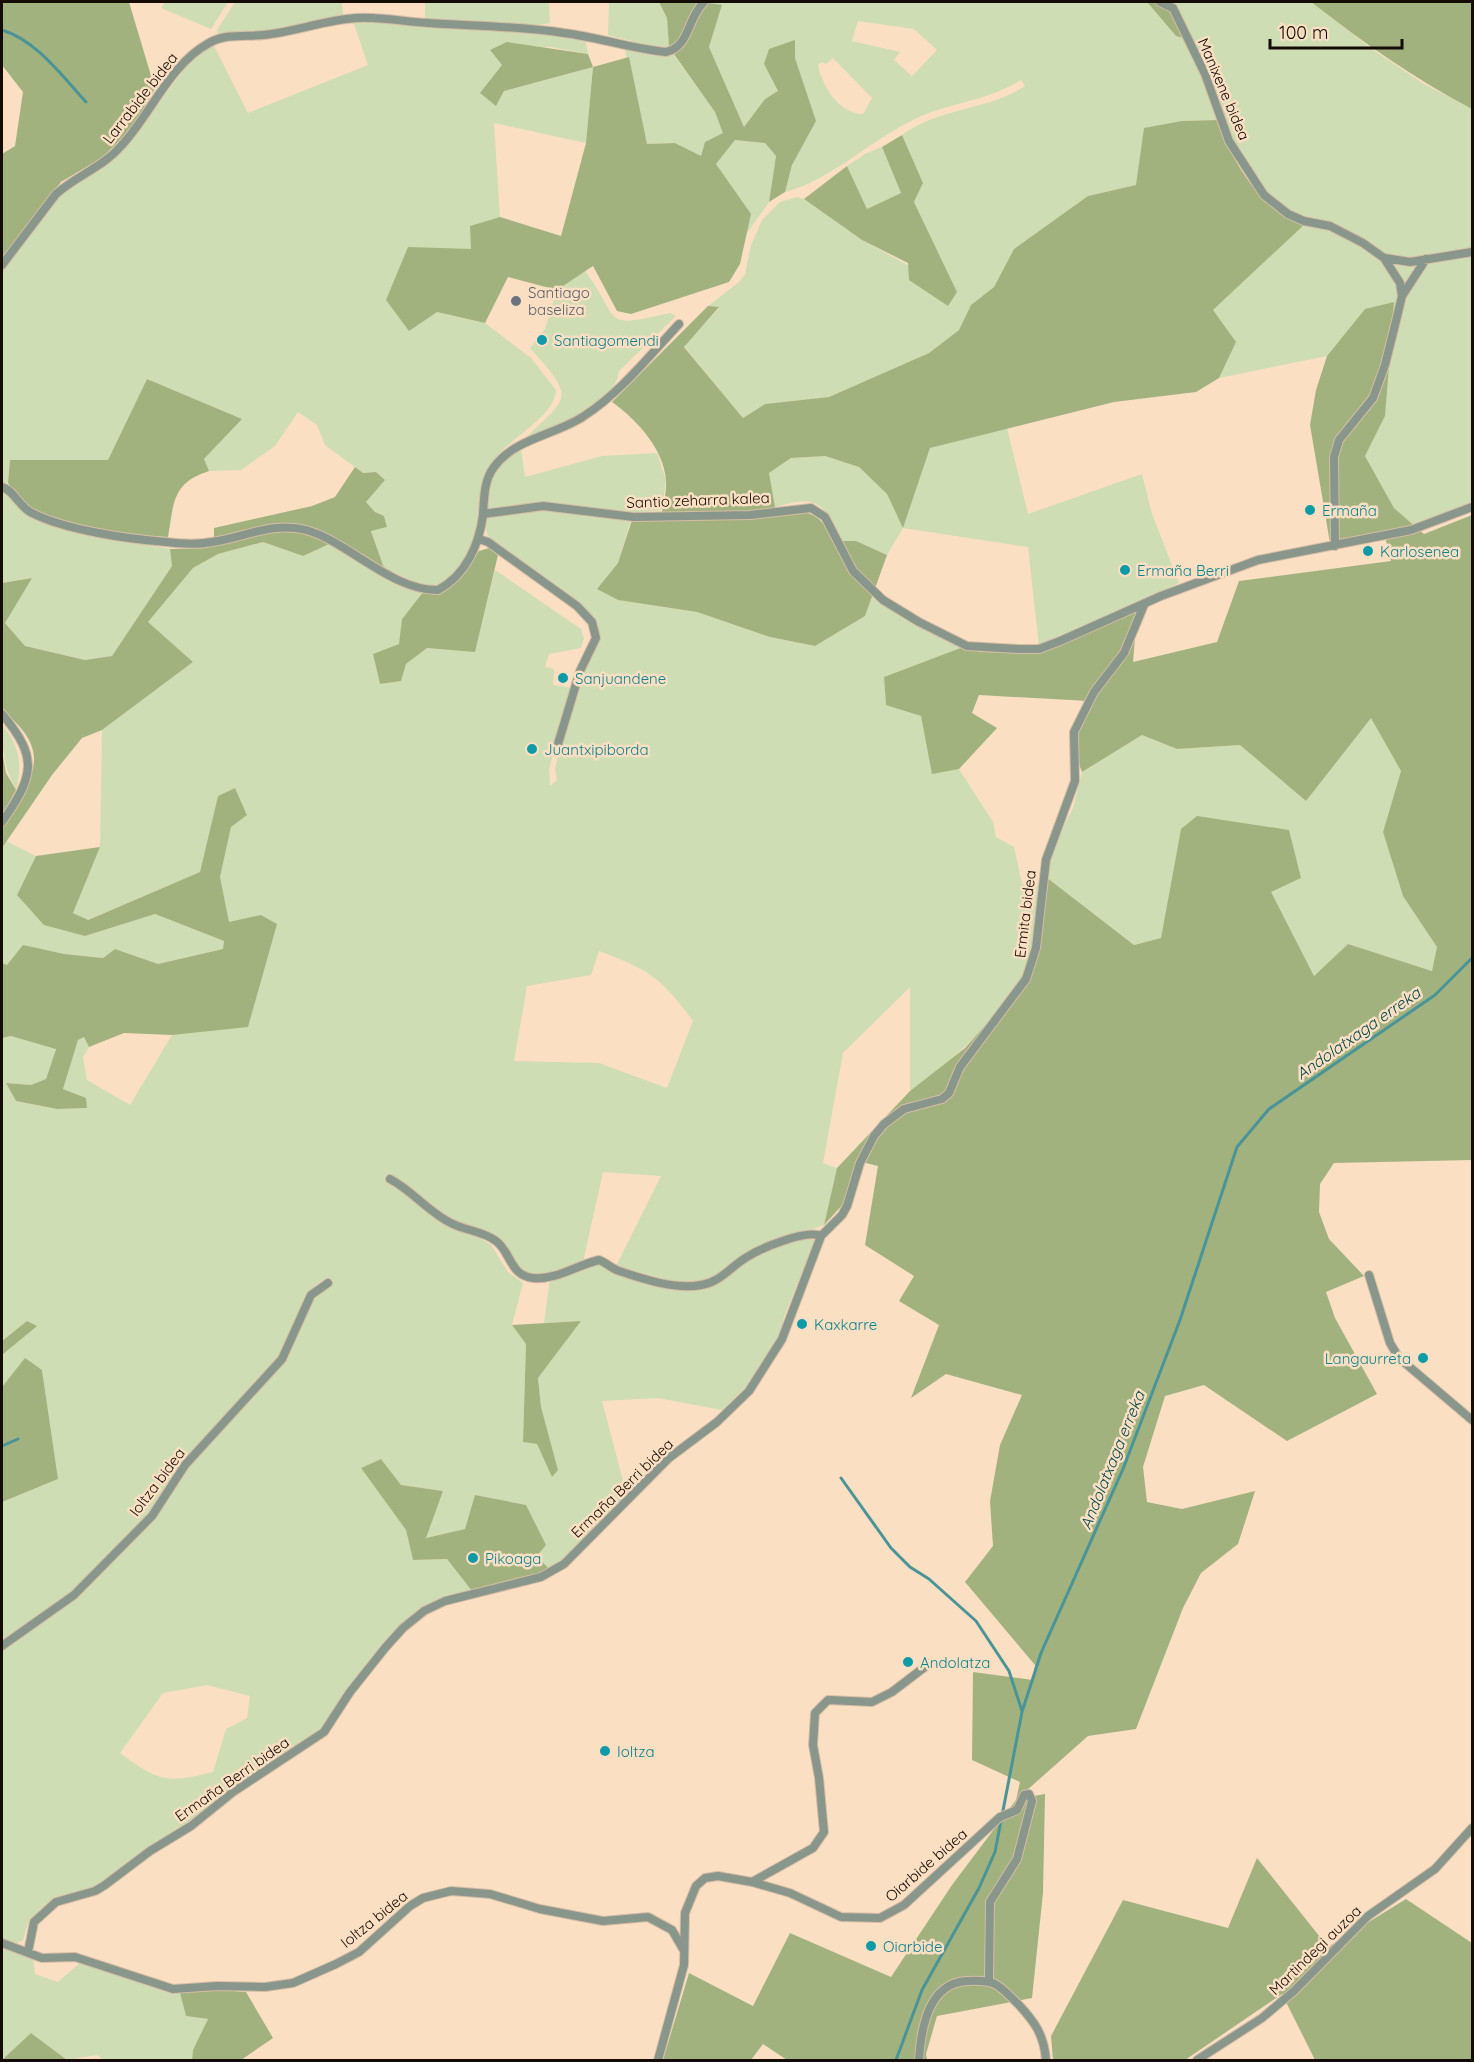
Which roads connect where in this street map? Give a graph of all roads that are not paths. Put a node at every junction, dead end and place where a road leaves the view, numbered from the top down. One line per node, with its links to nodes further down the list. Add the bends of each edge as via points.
1 (704, 2): 6 (street, Larrabide bidea, via 693,15 683,43 677,50 666,52 563,32 390,18 342,20 269,35 218,39 184,63 121,147 56,195)
2 (1160, 2): 4 (street, Manixene bidea, via 1173,8 1205,74 1230,141 1264,195 1288,214 1342,231)
3 (1473, 252): 5 (street)
4 (1384, 258): 5 (street, via 1410,262); 7 (street, Manixene bidea, via 1398,276)
5 (1426, 259): 7 (street)
6 (2, 265)
7 (1402, 296): 13 (street, via 1386,365 1373,398 1339,440 1335,452)
8 (679, 324): 11 (street, via 585,416 502,456 487,481)
9 (2, 487): 12 (street, via 24,508 61,524 165,542 213,542 273,528 308,530 384,572 429,590 438,590 456,576)
10 (1473, 507): 13 (street, via 1412,530)
11 (483, 514): 12 (street); 14 (street, Santio zeharra kalea, via 543,506 624,517 750,515 811,508 825,517 853,571 884,600 919,622 980,649 1039,649)
12 (479, 539): 16 (street, via 577,606 596,630)
13 (1335, 546): 14 (street, via 1258,560)
14 (1144, 605): 19 (street, Ermita bidea, via 1124,653 1078,720 1073,742 1075,781 1046,860 1036,948 1026,979 960,1067 949,1093 942,1099 904,1109 874,1136 860,1163 848,1206)
15 (2, 714): 17 (street, via 24,744 28,771)
16 (558, 744)
17 (2, 822)
18 (390, 1179): 19 (street, via 454,1225 497,1242 512,1266 533,1278 556,1275 599,1260 617,1271 641,1277 676,1285 702,1285 723,1277 766,1247 809,1234)
19 (821, 1236): 29 (street, Ermaña Berri bidea, via 782,1339 749,1391 717,1422 669,1458 564,1564 541,1577 446,1601 424,1611 385,1648 324,1731 105,1885 51,1906 34,1922)
20 (1369, 1275): 22 (street, via 1390,1342 1399,1358)
21 (328, 1283): 23 (street, Ioltza bidea, via 311,1295 282,1359 185,1465 152,1516 74,1595)
22 (1473, 1420)
23 (2, 1646)
24 (930, 1663): 26 (street, via 872,1702 828,1700 815,1713 813,1745 824,1832 813,1848)
25 (1473, 1828): 34 (street, Martindegi auzoa, via 1436,1869 1368,1916 1294,1991 1262,2018)
26 (752, 1882): 28 (street, Oiarbide bidea, via 718,1876 705,1878 696,1886 685,1913); 30 (street, Oiarbide bidea, via 790,1893 841,1917 880,1918 904,1905 1004,1815 1017,1810 1024,1795 1029,1794 1032,1801 1017,1859 990,1902)
27 (2, 1943): 29 (street, Ioltza bidea)
28 (684, 1951): 29 (street, Ioltza bidea, via 672,1930 648,1917 603,1921 490,1894 451,1891 423,1898 359,1952 293,1983 173,1989 75,1957 42,1958); 31 (street, Oiarbide bidea, via 684,1965)
29 (28, 1953)
30 (989, 1979): 32 (street, via 954,1982 939,1994 923,2027); 33 (street, via 1000,1985 1036,2023)
31 (658, 2061)
32 (919, 2061)
33 (1046, 2061)
34 (1197, 2061)

